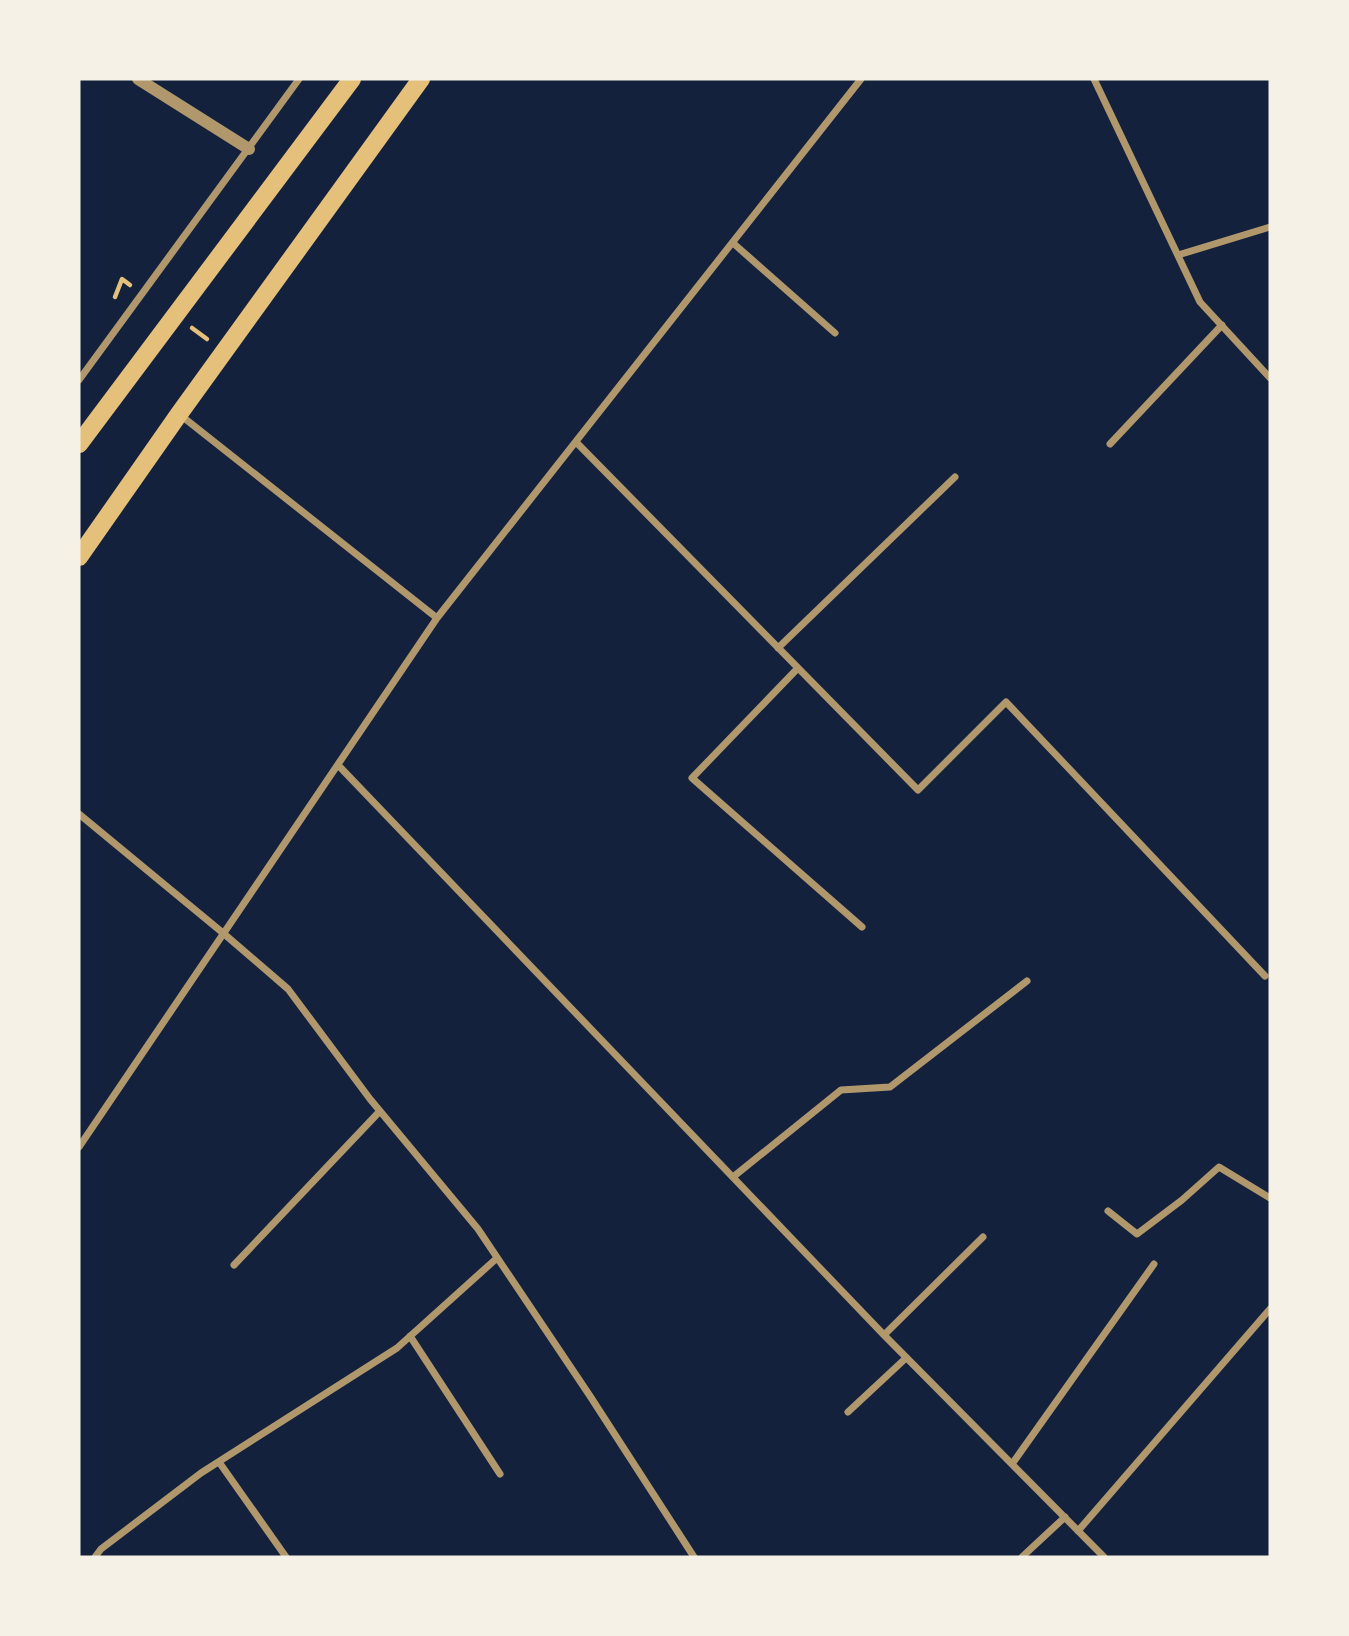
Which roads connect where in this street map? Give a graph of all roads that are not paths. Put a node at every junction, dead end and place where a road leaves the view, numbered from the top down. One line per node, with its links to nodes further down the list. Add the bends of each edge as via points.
1 (138, 79): 7 (street)
2 (299, 79): 7 (street)
3 (352, 79): 17 (main road)
4 (421, 79): 15 (main road)
5 (861, 79): 9 (street)
6 (1094, 79): 10 (street)
7 (248, 149): 14 (street)
8 (1270, 227): 10 (street)
9 (733, 243): 12 (street); 16 (street)
10 (1178, 255): 11 (street, via 1200,302)
11 (1222, 326): 13 (street); 18 (street)
12 (835, 333)
13 (1270, 377)
14 (79, 380)
15 (178, 414): 20 (main road); 21 (street)
16 (576, 442): 21 (street); 22 (street)
17 (79, 444)
18 (1110, 444)
19 (955, 477): 22 (street)
20 (79, 557)
21 (438, 618): 24 (street)
22 (778, 648): 23 (street)
23 (798, 668): 26 (street, via 692,778); 28 (street, via 918,790 1006,702)
24 (338, 765): 27 (street); 32 (street)
25 (79, 814): 27 (street)
26 (862, 927)
27 (223, 933): 30 (street, via 288,989); 31 (street)
28 (1265, 976)
29 (1027, 981): 32 (street, via 890,1087 841,1090)
30 (380, 1111): 36 (street); 38 (street)
31 (79, 1147)
32 (733, 1177): 40 (street)
33 (1270, 1198): 34 (street, via 1219,1167 1137,1234)
34 (1108, 1211)
35 (983, 1237): 40 (street)
36 (497, 1258): 41 (street); 51 (street)
37 (1154, 1264): 45 (street)
38 (234, 1265)
39 (1270, 1308): 48 (street)
40 (884, 1335): 42 (street)
41 (410, 1336): 44 (street); 46 (street)
42 (906, 1358): 43 (street); 45 (street)
43 (848, 1412)
44 (219, 1462): 49 (street); 50 (street)
45 (1012, 1464): 47 (street)
46 (500, 1474)
47 (1065, 1517): 48 (street); 52 (street)
48 (1078, 1531): 53 (street)
49 (95, 1557)
50 (286, 1557)
51 (694, 1557)
52 (1022, 1557)
53 (1104, 1557)

